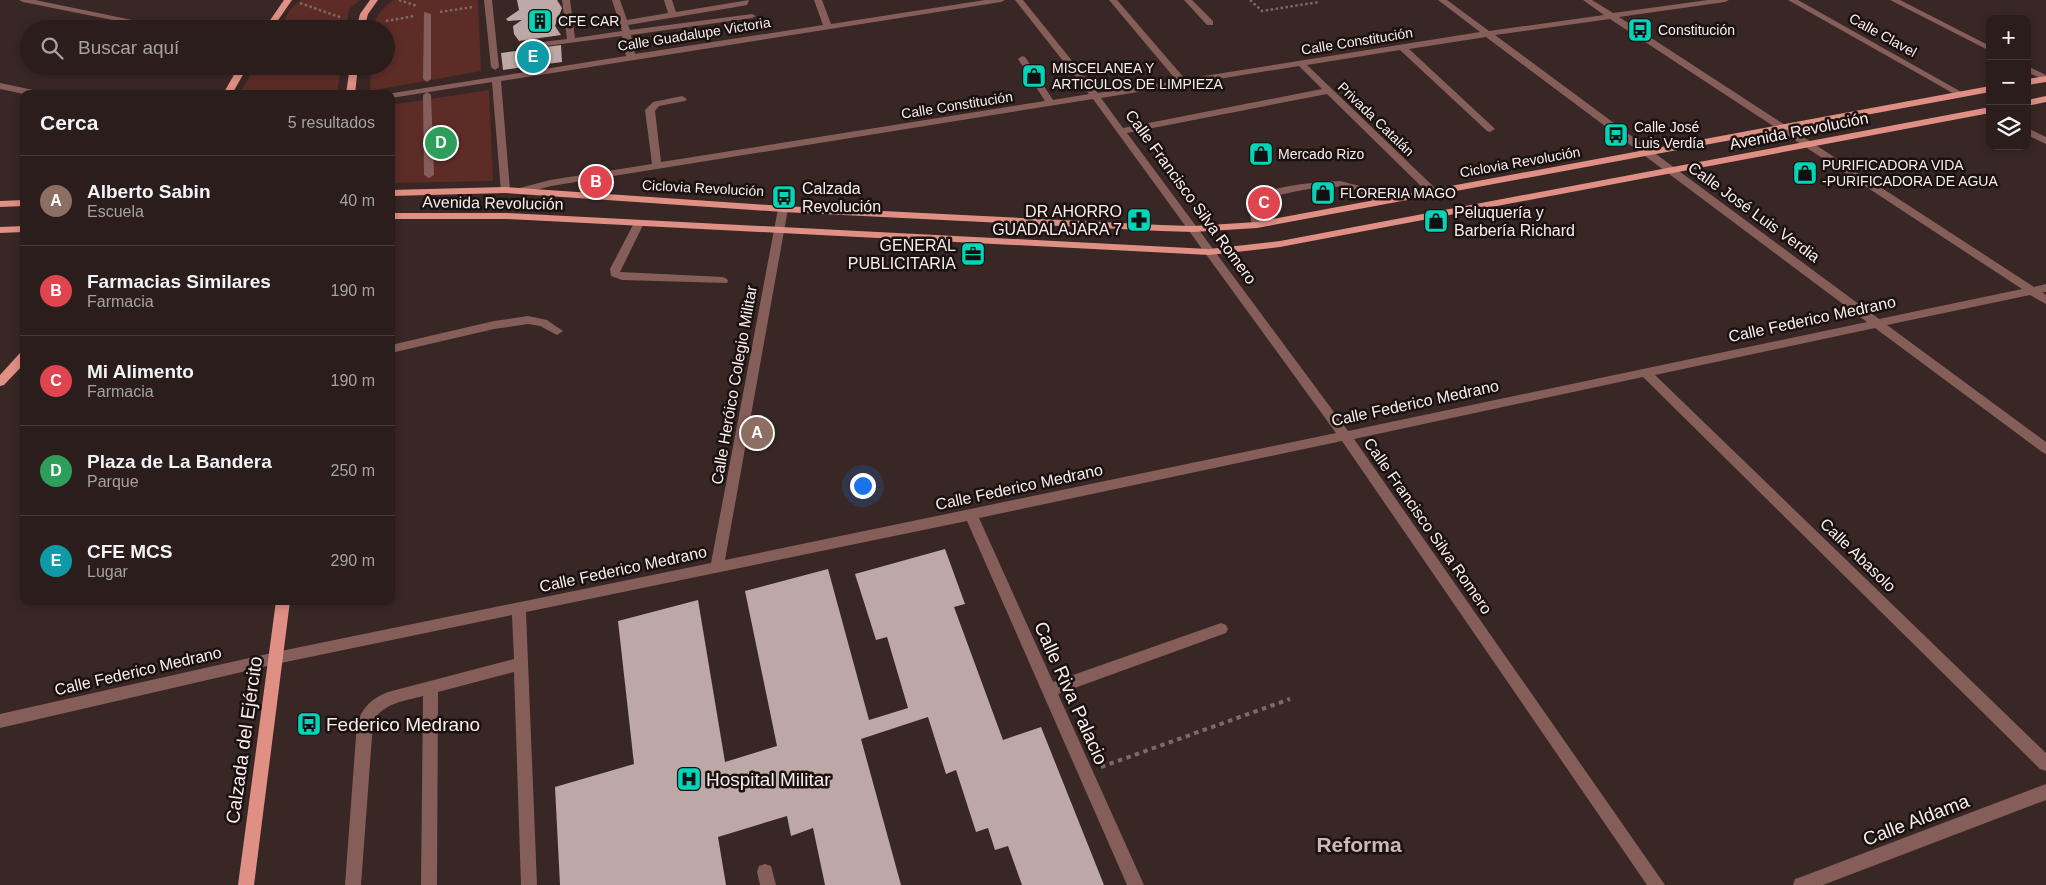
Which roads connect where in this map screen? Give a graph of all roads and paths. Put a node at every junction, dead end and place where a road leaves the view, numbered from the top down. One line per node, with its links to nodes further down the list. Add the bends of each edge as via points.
1 (23, 0): 27 (street)
2 (288, 0): 28 (main road)
3 (374, 0): 29 (main road, via 367,6)
4 (488, 0): 42 (street)
5 (566, 0): 35 (street)
6 (616, 0): 30 (street)
7 (668, 0): 23 (street)
8 (745, 0): 23 (street, via 736,5)
9 (818, 0): 32 (street)
10 (1001, 0): 32 (street, Calle Guadalupe Victoria)
11 (1019, 0): 60 (street, Calle Francisco Silva Romero)
12 (1113, 0): 50 (street)
13 (1188, 0): 31 (street)
14 (1250, 0): 21 (path, via 1262,11)
15 (1442, 0): 34 (street, Calle José Luis Verdia)
16 (1587, 0): 25 (street)
17 (1726, 0): 25 (street, Calle Constitución)
18 (1792, 0): 58 (street, Calle Clavel)
19 (1894, 0): 37 (street)
20 (298, 2): 26 (path)
21 (1319, 2)
22 (428, 14): 47 (street)
23 (673, 16): 30 (street)
24 (752, 16): 33 (street)
25 (1611, 16): 34 (street, Calle Constitución); 66 (street)
26 (342, 18)
27 (126, 20)
28 (274, 20)
29 (362, 20)
30 (624, 23): 33 (street)
31 (1210, 23)
32 (828, 27): 39 (street, Calle Guadalupe Victoria)
33 (626, 33): 35 (street); 39 (street)
34 (1486, 34): 38 (street, Calle Constitución); 72 (street, Calle José Luis Verdia)
35 (571, 41): 36 (street)
36 (534, 46)
37 (1986, 47)
38 (1402, 48): 41 (street, Calle Constitución); 67 (street)
39 (631, 58): 46 (street, Calle Guadalupe Victoria)
40 (1022, 59): 64 (street)
41 (1301, 64): 50 (street, Calle Constitución); 56 (street, Privada Catalán)
42 (495, 67)
43 (2031, 70): 48 (street)
44 (239, 75): 53 (main road)
45 (353, 75): 54 (main road)
46 (496, 78): 57 (street, Calle Guadalupe Victoria); 76 (street)
47 (427, 79)
48 (2046, 79): 49 (main road)
49 (2031, 81)
50 (1184, 83): 60 (street, Calle Constitución)
51 (0, 86): 52 (street)
52 (20, 90)
53 (229, 90)
54 (351, 90)
55 (1986, 90): 58 (main road, Avenida Revolución)
56 (1328, 91): 68 (street); 78 (street, Privada Catalán)
57 (395, 94)
58 (1961, 94): 66 (main road, Avenida Revolución)
59 (426, 95): 75 (street)
60 (1096, 97): 64 (street, Calle Constitución); 68 (street, Calle Francisco Silva Romero)
61 (682, 99): 73 (street, via 656,104 650,110)
62 (2046, 99): 63 (main road)
63 (2031, 102)
64 (1051, 104): 73 (street, Calle Constitución)
65 (1986, 111): 71 (main road, Avenida Revolución)
66 (1781, 127): 71 (street); 72 (main road, Avenida Revolución)
67 (1490, 129)
68 (1121, 131): 88 (street, Calle Francisco Silva Romero)
69 (2031, 133): 70 (street)
70 (2046, 141)
71 (1807, 144): 74 (main road, Avenida Revolución); 94 (street)
72 (1646, 152): 74 (street, Calle José Luis Verdia); 78 (main road, Avenida Revolución)
73 (657, 166): 77 (street, Calle Constitución)
74 (1670, 170): 91 (main road, Avenida Revolución, via 1280,244); 96 (street, Calle José Luis Verdia)
75 (429, 175)
76 (505, 190): 77 (main road, Avenida Revolución); 79 (main road, Avenida Revolución)
77 (520, 191): 83 (main road, Avenida Revolución)
78 (1433, 192): 80 (main road, Avenida Revolución)
79 (395, 193)
80 (1381, 202): 86 (main road, Avenida Revolución); 86 (street, via 1346,184 1270,194 1254,204)
81 (20, 203): 82 (main road)
82 (0, 204)
83 (783, 209): 88 (main road, Avenida Revolución); 90 (street, Calle Heróico Colegio Militar)
84 (395, 216): 85 (main road, Avenida Revolución, via 465,215)
85 (639, 223): 90 (main road, Avenida Revolución); 92 (street, via 615,274 622,278)
86 (1257, 225): 88 (main road, Avenida Revolución)
87 (20, 229): 89 (main road)
88 (1193, 229): 91 (street, Calle Francisco Silva Romero)
89 (0, 230)
90 (778, 230): 91 (main road, Avenida Revolución); 105 (street, Calle Heróico Colegio Militar)
91 (1210, 252): 102 (street, Calle Francisco Silva Romero)
92 (723, 281)
93 (2046, 288): 94 (street, Calle Federico Medrano)
94 (2032, 291): 95 (street); 96 (street, Calle Federico Medrano)
95 (2046, 300)
96 (1876, 323): 100 (street, Calle Federico Medrano); 103 (street, Calle José Luis Verdia)
97 (557, 331): 98 (street, via 543,323 528,320)
98 (395, 348)
99 (20, 360): 101 (main road)
100 (1644, 372): 102 (street, Calle Federico Medrano); 115 (street, Calle Abasolo)
101 (0, 382)
102 (1344, 436): 104 (street, Calle Federico Medrano); 123 (street, Calle Francisco Silva Romero)
103 (2046, 449)
104 (971, 516): 105 (street, Calle Federico Medrano); 112 (street, Calle Riva Palacio)
105 (717, 568): 107 (street, Calle Federico Medrano)
106 (283, 605): 109 (main road, Calzada del Ejército)
107 (519, 608): 109 (street, Calle Federico Medrano); 110 (street)
108 (1221, 629): 112 (street)
109 (276, 658): 114 (street, Calle Federico Medrano); 118 (main road, Calzada del Ejército)
110 (521, 664): 111 (street); 121 (street)
111 (431, 688): 119 (street, via 388,699 368,713); 120 (street)
112 (1048, 691): 116 (street, Calle Riva Palacio)
113 (1290, 699): 116 (path)
114 (0, 721)
115 (2046, 764)
116 (1084, 773): 122 (street, Calle Riva Palacio)
117 (2046, 792): 124 (street, Calle Aldama)
118 (246, 885)
119 (353, 885)
120 (429, 885)
121 (529, 885)
122 (1136, 885)
123 (1658, 885)
124 (1801, 885)

